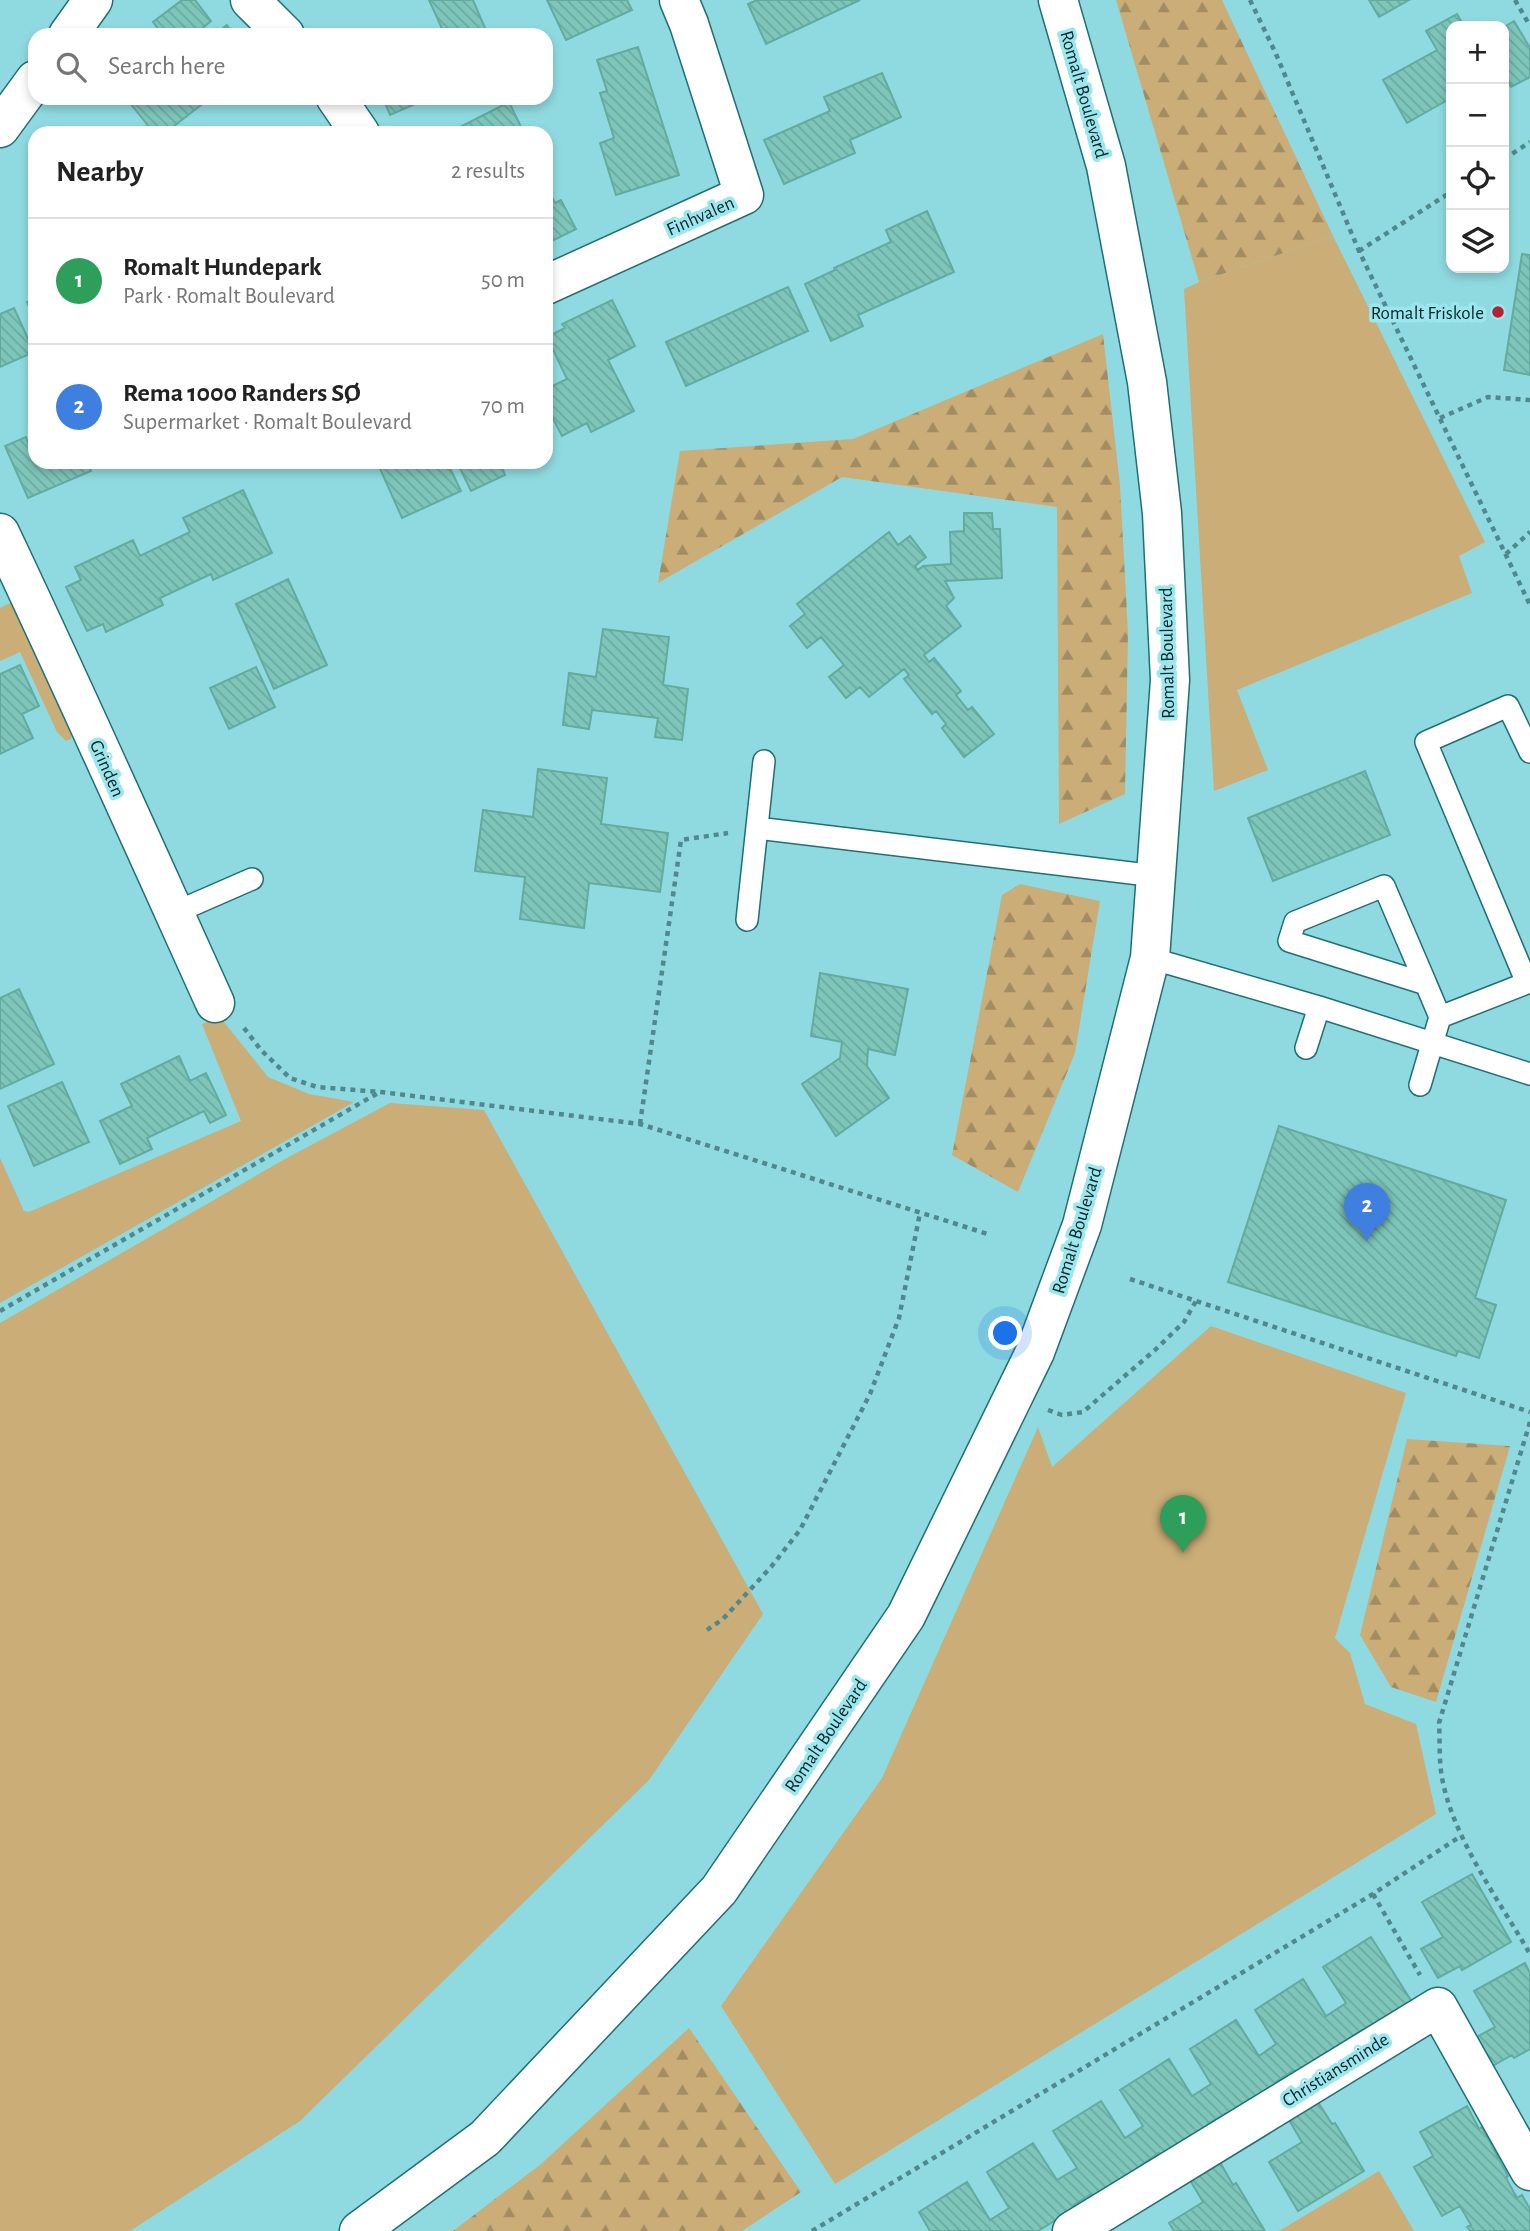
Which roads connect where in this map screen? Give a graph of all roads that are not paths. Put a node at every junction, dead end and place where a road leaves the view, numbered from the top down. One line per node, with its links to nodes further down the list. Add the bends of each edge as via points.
1 (93, 0): 5 (street)
2 (250, 0): 6 (street)
3 (679, 0): 11 (street, Finhvalen, via 744,195)
4 (1058, 0): 16 (street, Romalt Boulevard, via 1106,166 1147,382 1162,513 1170,680)
5 (73, 28)
6 (278, 28)
7 (28, 90): 10 (street)
8 (341, 105): 9 (street)
9 (355, 126)
10 (0, 128)
11 (553, 282)
12 (0, 533): 18 (street, Grinden)
13 (1530, 752): 24 (lane, via 1508,706 1426,742 1527,983)
14 (764, 761): 15 (lane)
15 (757, 828): 16 (lane); 19 (lane)
16 (1156, 876): 20 (street, Romalt Boulevard)
17 (252, 879): 18 (lane)
18 (174, 913): 22 (street, Grinden)
19 (747, 920)
20 (1150, 958): 23 (lane); 30 (street, Romalt Boulevard, via 1082,1226 1035,1352 906,1616 719,1890 485,2138)
21 (1426, 984): 21 (lane, via 1289,941 1295,922 1384,886); 24 (lane)
22 (215, 1003)
23 (1319, 1007): 25 (lane); 26 (lane)
24 (1440, 1017): 25 (lane)
25 (1432, 1045): 27 (lane); 28 (lane)
26 (1306, 1048)
27 (1530, 1074)
28 (1420, 1085)
29 (1530, 2171): 31 (street, Christiansminde, via 1438,2007)
30 (359, 2231)
31 (1072, 2231)

